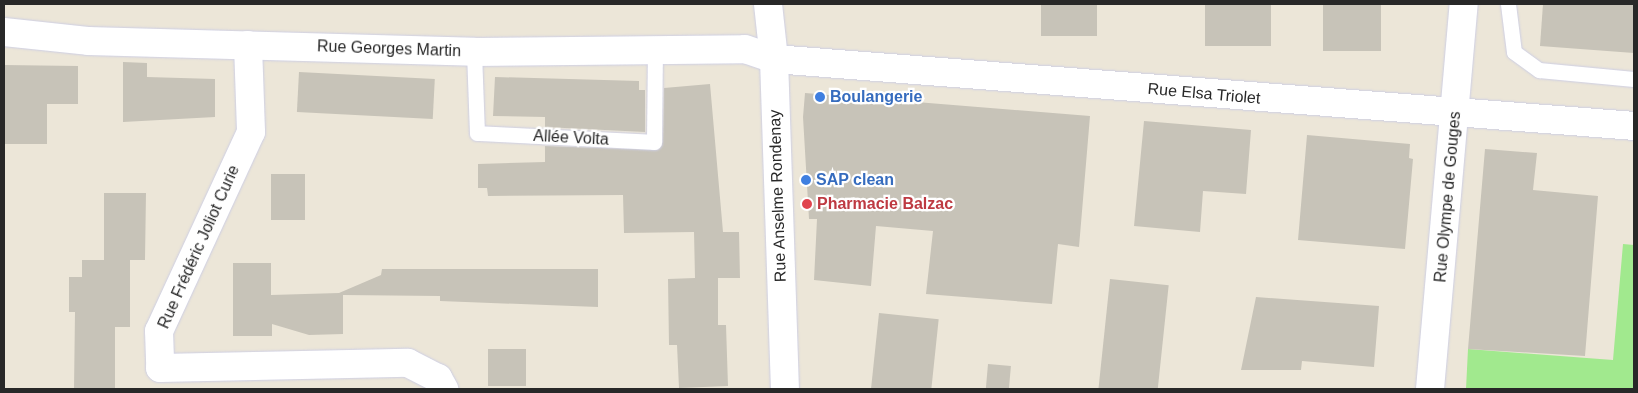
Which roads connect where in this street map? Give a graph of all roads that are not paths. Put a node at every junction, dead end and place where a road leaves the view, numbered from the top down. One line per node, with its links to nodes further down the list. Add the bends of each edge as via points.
1 (768, 4): 8 (street, Rue Anselme Rondenay)
2 (1464, 4): 10 (street, Rue Olympe de Gouges)
3 (1508, 4): 9 (lane, via 1514,52 1539,70)
4 (4, 32): 5 (street, Rue Georges Martin, via 88,41)
5 (248, 45): 7 (street, Rue Georges Martin); 12 (street, Rue Frédéric Joliot Curie, via 251,132 160,331)
6 (655, 49): 7 (street, Rue Georges Martin); 7 (lane, Allée Volta, via 654,142 476,133); 8 (street, Rue Georges Martin, via 745,49)
7 (474, 52)
8 (774, 59): 10 (street, Rue Elsa Triolet); 15 (street, Rue Anselme Rondenay)
9 (1634, 79)
10 (1455, 114): 11 (street, Rue Elsa Triolet); 16 (street, Rue Olympe de Gouges)
11 (1634, 126)
12 (160, 378): 13 (street, Rue Frédéric Joliot Curie)
13 (268, 378): 14 (street, Rue Frédéric Joliot Curie, via 408,363 438,378)
14 (444, 389)
15 (785, 389)
16 (1430, 389)

